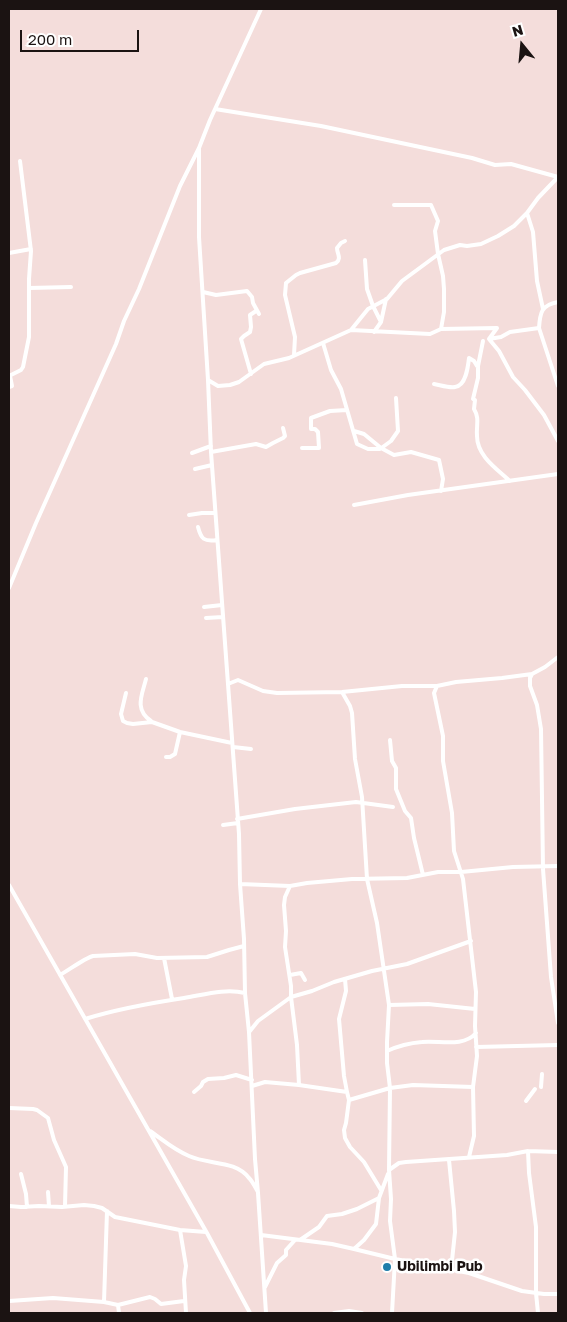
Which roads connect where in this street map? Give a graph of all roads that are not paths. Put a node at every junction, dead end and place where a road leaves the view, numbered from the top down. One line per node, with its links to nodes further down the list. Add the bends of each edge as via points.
1 (261, 9): 2 (street)
2 (215, 109): 3 (street); 5 (street, via 321,126 495,165 511,164)
3 (199, 148): 15 (street); 56 (street)
4 (20, 161): 9 (street)
5 (558, 177): 7 (street)
6 (394, 205): 11 (street, via 431,205 438,221 435,231)
7 (527, 213): 11 (street, via 514,226 489,240 460,245); 19 (street, via 533,232 536,275)
8 (345, 241): 28 (street, via 338,248 339,261 300,273 286,283)
9 (31, 249): 10 (street); 14 (street)
10 (9, 253)
11 (438, 254): 16 (street, via 402,281); 22 (street, via 444,289)
12 (365, 260): 18 (street, via 367,289)
13 (71, 287): 14 (street)
14 (29, 288): 31 (street, via 29,337 25,362 21,370)
15 (203, 292): 30 (street, via 216,295 247,291 252,297 258,312 250,315 250,332 241,340); 32 (street)
16 (386, 298): 18 (street); 20 (street)
17 (558, 302): 19 (street)
18 (373, 306): 20 (street); 23 (street)
19 (543, 309): 21 (street)
20 (381, 322): 24 (street)
21 (539, 328): 25 (street); 35 (street)
22 (441, 329): 24 (street, via 430,334); 25 (street, via 497,328)
23 (351, 330): 24 (street); 27 (street)
24 (374, 332)
25 (489, 339): 40 (street, via 513,377 544,415)
26 (483, 341): 29 (street)
27 (324, 343): 28 (street); 37 (street)
28 (294, 355): 30 (street, via 264,364)
29 (478, 367): 33 (street, via 469,358 461,384 456,387); 49 (street, via 473,398 478,415 477,439 482,454)
30 (251, 374): 32 (street, via 230,385 218,386)
31 (10, 376): 34 (street, via 12,386)
32 (208, 380): 41 (street)
33 (434, 384)
34 (9, 386)
35 (558, 386)
36 (396, 398): 43 (street, via 398,432)
37 (347, 410): 39 (street); 42 (street, via 330,411 311,418 310,429 318,432 319,448)
38 (283, 428): 44 (street, via 284,438 266,447 256,444)
39 (354, 431): 43 (street, via 364,434); 43 (street, via 357,444 368,450)
40 (558, 441)
41 (210, 446): 44 (street); 45 (street)
42 (302, 448)
43 (381, 448): 50 (street, via 394,454 411,452 438,460 443,479)
44 (211, 452): 46 (street)
45 (192, 453)
46 (212, 465): 47 (street); 52 (street)
47 (195, 469)
48 (558, 474): 49 (street)
49 (510, 481): 50 (street)
50 (442, 491): 51 (street)
51 (354, 505)
52 (215, 513): 53 (street); 55 (street)
53 (189, 515)
54 (198, 527): 55 (street, via 206,541)
55 (217, 540): 57 (street)
56 (9, 588)
57 (222, 605): 58 (street); 59 (street)
58 (204, 607)
59 (224, 616): 60 (street); 64 (street)
60 (206, 618)
61 (558, 656): 62 (street)
62 (532, 674): 65 (street); 78 (street, via 530,686 541,729)
63 (146, 679): 68 (street, via 140,709)
64 (228, 684): 66 (street, via 238,680 271,693); 71 (street)
65 (437, 686): 66 (street); 80 (street, via 434,695 443,736 454,851)
66 (342, 692): 74 (street, via 352,714)
67 (126, 693): 68 (street, via 121,714 123,721 127,724)
68 (152, 722): 69 (street)
69 (180, 732): 71 (street); 73 (street, via 175,754)
70 (390, 740): 81 (street, via 396,768 396,789 405,811 412,818)
71 (232, 745): 72 (street); 76 (street)
72 (252, 749)
73 (166, 757)
74 (362, 802): 75 (street); 76 (street, via 295,809); 82 (street)
75 (393, 807)
76 (237, 821): 77 (street); 83 (street)
77 (223, 824)
78 (543, 866): 79 (street); 80 (street); 100 (street, via 551,977)
79 (558, 866)
80 (461, 872): 81 (street); 86 (street)
81 (423, 875): 82 (street)
82 (367, 879): 85 (street); 89 (street)
83 (240, 884): 85 (street); 87 (street)
84 (9, 885): 90 (street)
85 (290, 886): 91 (street, via 284,905)
86 (471, 942): 89 (street, via 407,964); 98 (street)
87 (244, 946): 88 (street, via 207,958); 94 (street)
88 (164, 958): 90 (street, via 135,954 93,956); 96 (street)
89 (384, 968): 92 (street); 97 (street)
90 (60, 975): 99 (street)
91 (290, 975): 93 (street, via 300,973); 95 (street)
92 (345, 979): 95 (street); 115 (street, via 346,991 339,1018)
93 (305, 980)
94 (245, 993): 96 (street, via 217,992); 101 (street)
95 (291, 997): 101 (street, via 258,1020); 108 (street)
96 (172, 999): 99 (street)
97 (388, 1005): 98 (street, via 428,1004); 105 (street)
98 (475, 1009): 102 (street)
99 (85, 1019): 119 (street)
100 (558, 1023)
101 (249, 1032): 107 (street)
102 (476, 1033): 104 (street); 105 (street, via 464,1041 423,1042)
103 (558, 1045): 104 (street)
104 (476, 1047): 111 (street)
105 (387, 1051): 112 (street)
106 (542, 1074): 110 (street)
107 (252, 1080): 109 (street); 114 (street, via 236,1075 208,1079)
108 (299, 1085): 109 (street, via 262,1082); 115 (street)
109 (252, 1086): 128 (street)
110 (541, 1086)
111 (473, 1087): 112 (street, via 413,1084); 122 (street, via 474,1136)
112 (390, 1088): 116 (street); 124 (street)
113 (535, 1089): 117 (street)
114 (194, 1092)
115 (347, 1092): 116 (street)
116 (349, 1100): 126 (street, via 345,1138)
117 (526, 1101)
118 (9, 1108): 132 (street, via 37,1110 48,1118 66,1167)
119 (148, 1130): 128 (street, via 188,1156 237,1169 249,1178); 136 (street)
120 (528, 1152): 121 (street); 122 (street); 143 (street, via 536,1228)
121 (558, 1152)
122 (469, 1157): 123 (street)
123 (448, 1160): 124 (street, via 400,1163); 141 (street, via 455,1232)
124 (389, 1171): 126 (street); 140 (street)
125 (20, 1174): 133 (street)
126 (381, 1190): 129 (street)
127 (48, 1192): 131 (street)
128 (258, 1193): 137 (street)
129 (379, 1198): 138 (street, via 357,1209 327,1216 319,1227); 139 (street, via 376,1224)
130 (9, 1206): 133 (street)
131 (49, 1206): 132 (street); 133 (street)
132 (64, 1206): 134 (street, via 84,1204)
133 (27, 1207)
134 (107, 1211): 135 (street, via 115,1217); 147 (street)
135 (180, 1230): 136 (street); 146 (street, via 186,1266)
136 (206, 1232): 153 (street)
137 (260, 1235): 138 (street); 142 (street)
138 (297, 1240): 139 (street); 142 (street, via 277,1263)
139 (354, 1249): 140 (street)
140 (395, 1258): 141 (street); 149 (street)
141 (451, 1270): 143 (street)
142 (264, 1289): 154 (street)
143 (536, 1293): 144 (street); 158 (street)
144 (558, 1294)
145 (9, 1301): 147 (street, via 53,1298)
146 (184, 1301): 148 (street, via 161,1304 153,1298 144,1298); 152 (street)
147 (104, 1302): 148 (street)
148 (118, 1305): 151 (street)
149 (392, 1311): 157 (street)
150 (352, 1312): 155 (street); 156 (street)
151 (119, 1313)
152 (186, 1313)
153 (250, 1313)
154 (266, 1313)
155 (334, 1313)
156 (362, 1313)
157 (388, 1313)
158 (538, 1313)

